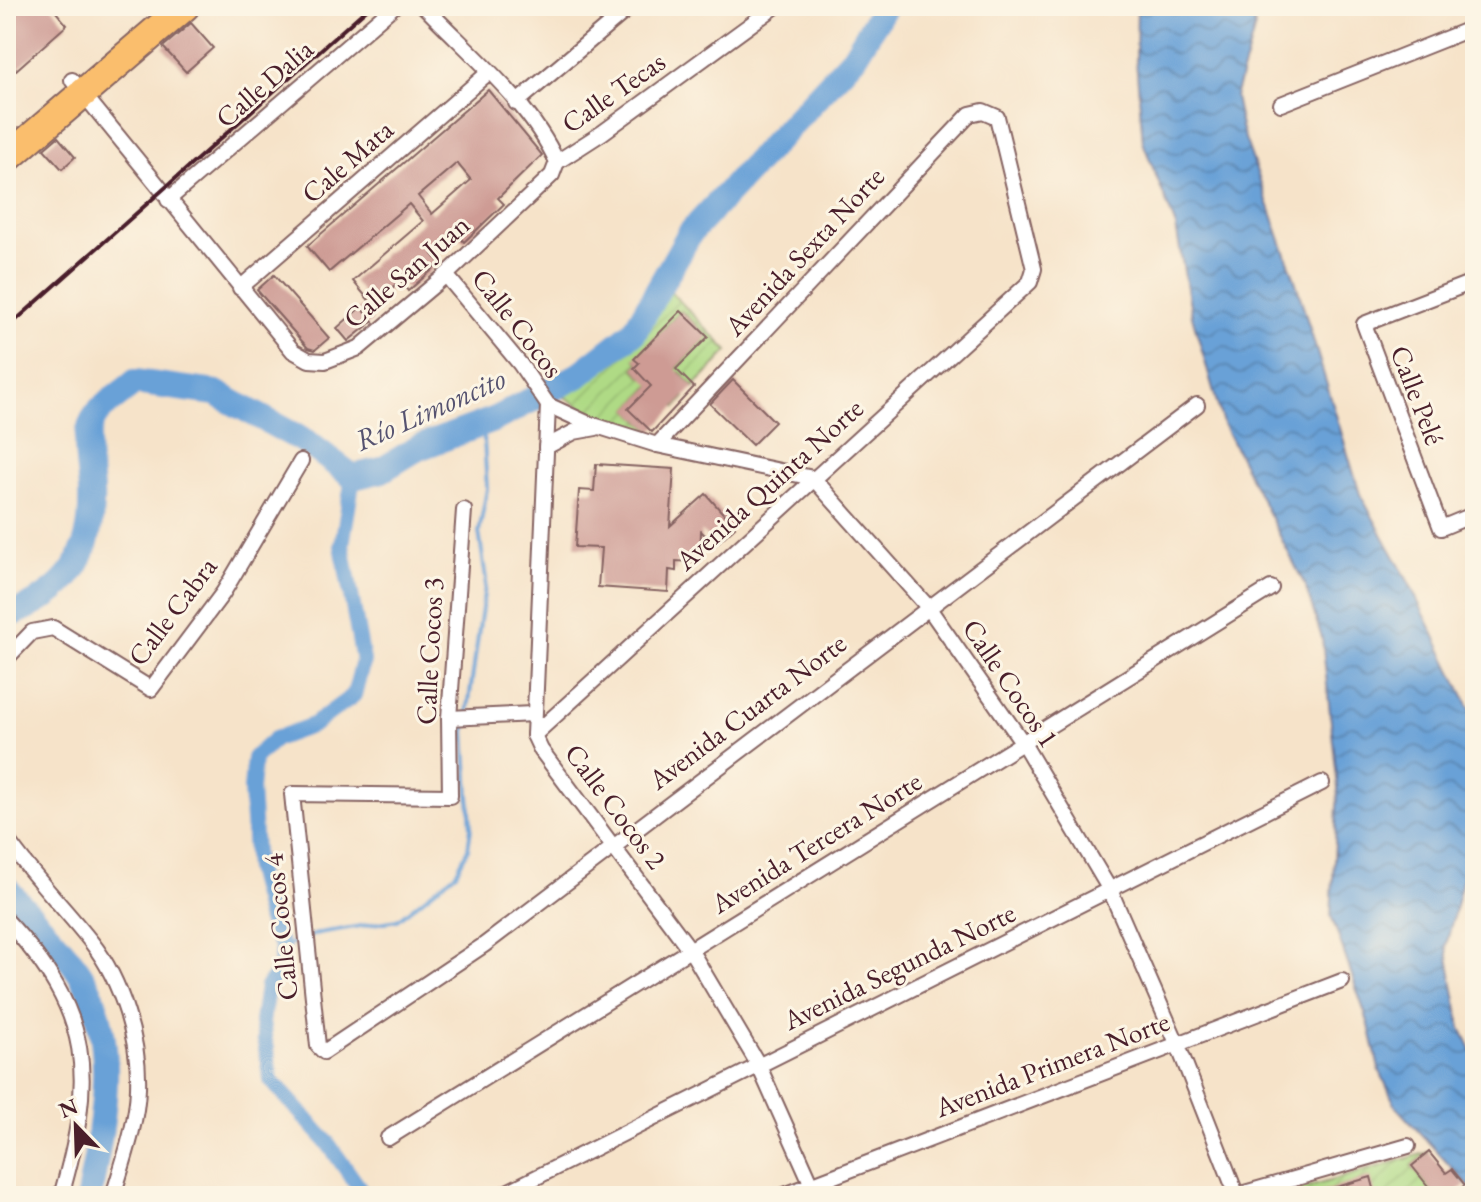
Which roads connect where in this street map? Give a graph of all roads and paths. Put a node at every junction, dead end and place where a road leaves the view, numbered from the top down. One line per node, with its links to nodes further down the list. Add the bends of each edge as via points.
1 (156, 6): 9 (highway)
2 (185, 6): 9 (highway)
3 (394, 6): 16 (street, Calle Dalia)
4 (424, 6): 8 (street)
5 (631, 6): 10 (street, Calle Tecas)
6 (776, 6): 15 (street, Calle Tecas)
7 (1475, 27): 11 (street)
8 (488, 73): 10 (street); 19 (street, Cale Mata)
9 (77, 87): 13 (highway); 14 (highway); 16 (street, Calle San Juan)
10 (516, 103): 15 (street)
11 (1281, 104)
12 (997, 117): 23 (street, Avenida Sexta Norte, via 983,111 970,114); 26 (street, Avenida Quinta Norte, via 1034,269 1030,282)
13 (6, 134)
14 (6, 159)
15 (557, 162): 17 (street, Calle San Juan, via 552,175)
16 (168, 200): 19 (street, Calle San Juan)
17 (446, 275): 19 (street, Calle San Juan, via 359,348 325,361 293,351); 20 (street, Calle Cocos)
18 (1475, 281): 28 (street, Calle Pelé, via 1364,324 1441,528)
19 (240, 288)
20 (548, 405): 22 (street); 24 (street, Calle Cocos 2)
21 (1197, 405): 30 (street, Avenida Cuarta Norte)
22 (601, 428): 23 (street); 24 (street, via 574,432)
23 (657, 445): 26 (street)
24 (546, 447): 32 (street, Calle Cocos 2)
25 (301, 461): 31 (street, Calle Cabra, via 223,593 151,689 53,628 32,632)
26 (813, 478): 30 (street, Calle Cocos 1); 34 (street, Avenida Quinta Norte)
27 (464, 510): 33 (street, Calle Cocos 3)
28 (1475, 514)
29 (1271, 588): 35 (street, Avenida Tercera Norte)
30 (928, 607): 35 (street, Calle Cocos 1); 39 (street, Avenida Cuarta Norte)
31 (6, 659)
32 (533, 714): 33 (street); 34 (street, Calle Cocos 2)
33 (449, 718): 37 (street, Calle Cocos 3, via 450,796)
34 (534, 735): 39 (street, Calle Cocos 2)
35 (1023, 743): 40 (street, Calle Cocos 1); 42 (street, Avenida Tercera Norte)
36 (1322, 783): 40 (street, Avenida Segunda Norte)
37 (292, 794): 45 (street, Calle Cocos 4, via 318,1046)
38 (6, 838): 51 (street, via 93,944 121,999 136,1048 138,1089)
39 (614, 844): 42 (street, Calle Cocos 2); 45 (street, Avenida Cuarta Norte, via 484,945)
40 (1110, 890): 44 (street, Calle Cocos 1); 46 (street, Avenida Segunda Norte)
41 (6, 920): 50 (street, via 37,953 63,993 81,1052 82,1098)
42 (691, 951): 46 (street, Calle Cocos 2); 47 (street, Avenida Tercera Norte)
43 (1342, 981): 44 (street, Avenida Primera Norte)
44 (1177, 1043): 49 (street, Avenida Primera Norte); 54 (street, Calle Cocos 1)
45 (324, 1052)
46 (758, 1064): 49 (street, Calle Cocos 2); 52 (street, Avenida Segunda Norte)
47 (388, 1138)
48 (1408, 1146): 54 (street)
49 (815, 1190): 53 (street, Avenida Primera Norte)
50 (61, 1196)
51 (113, 1196)
52 (499, 1196)
53 (782, 1196)
54 (1236, 1196)

